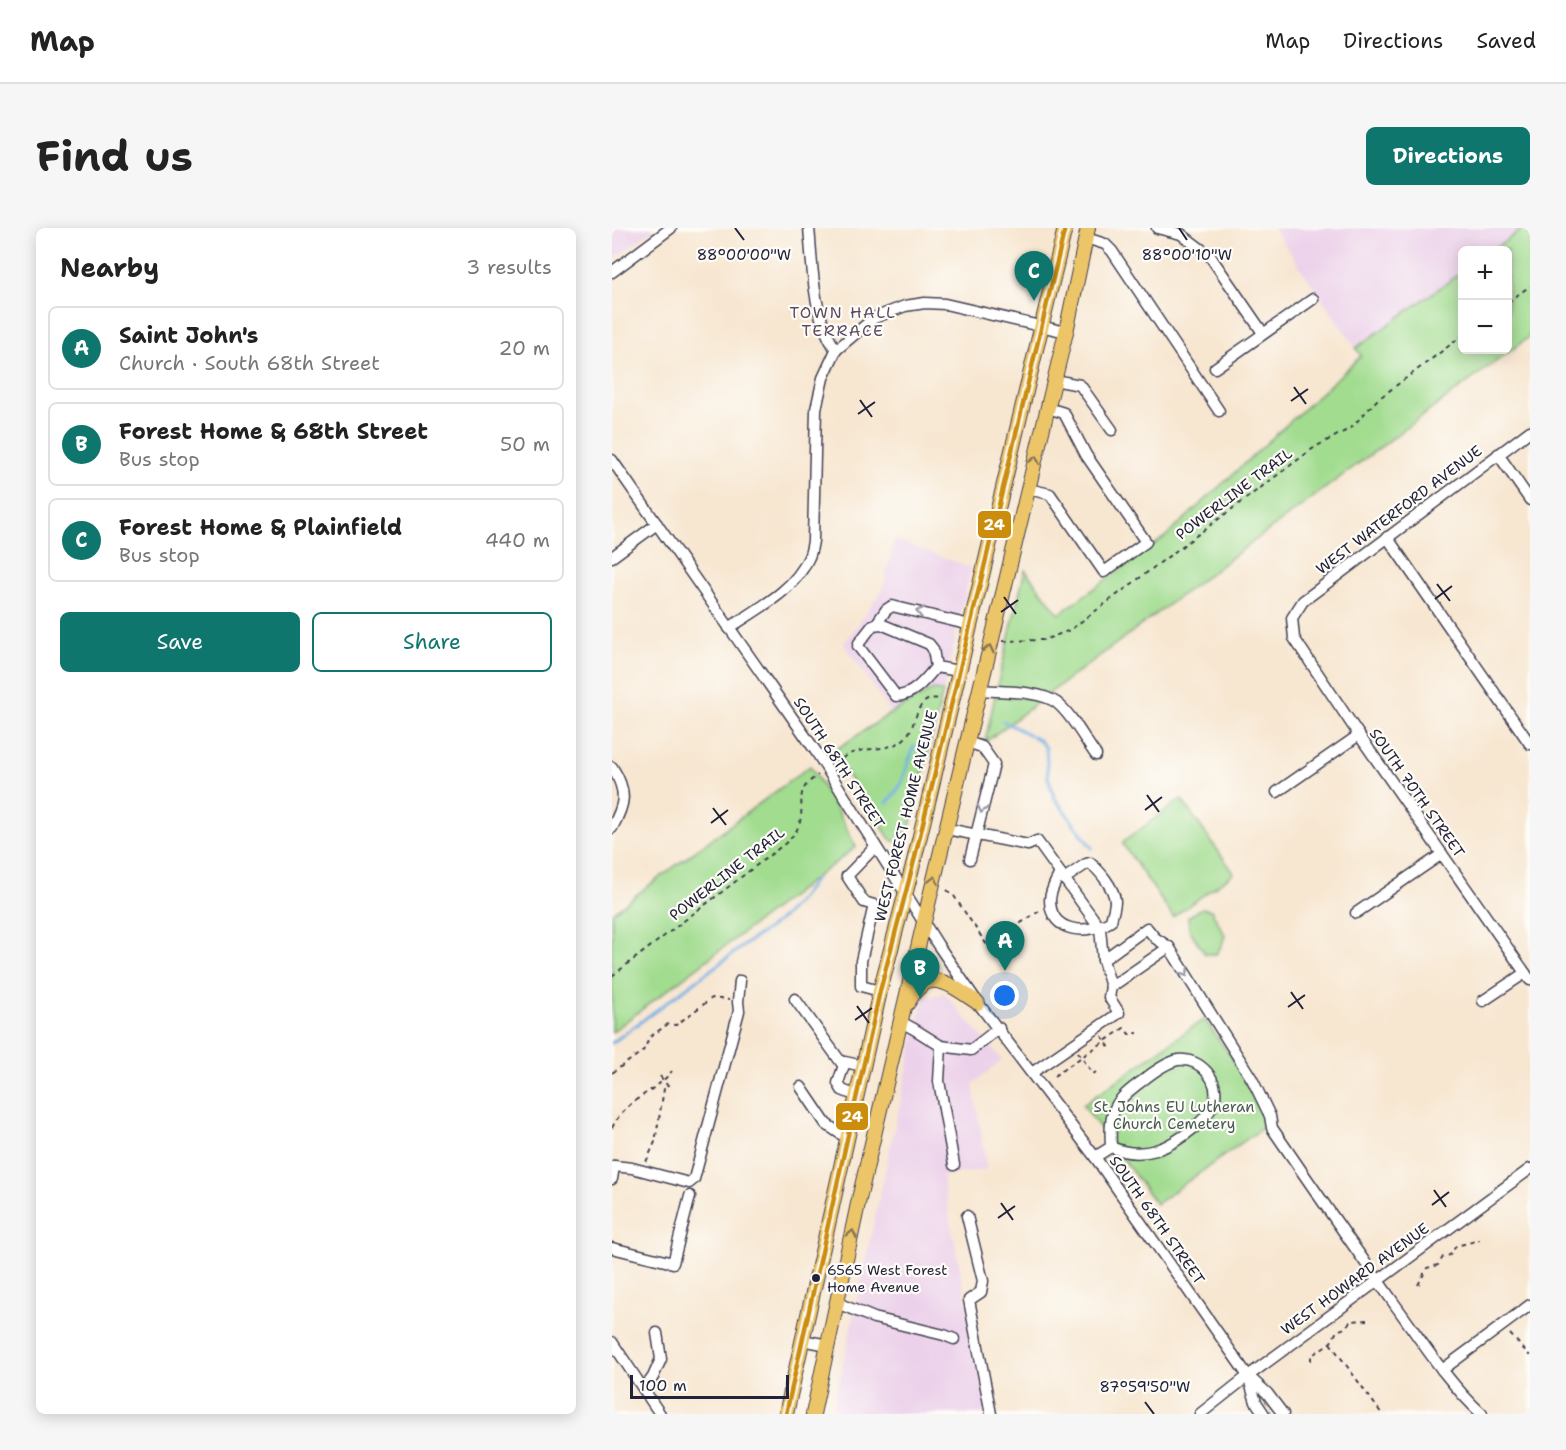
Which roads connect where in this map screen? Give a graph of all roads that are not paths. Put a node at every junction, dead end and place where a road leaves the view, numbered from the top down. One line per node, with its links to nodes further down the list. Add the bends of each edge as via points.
1 (670, 228): 6 (street)
2 (809, 228): 11 (street, via 819,314)
3 (1065, 228): 8 (main road, WEST FOREST HOME AVENUE)
4 (1157, 228): 10 (street, via 1181,234 1210,256)
5 (1087, 233): 9 (main road); 15 (street, via 1112,251)
6 (612, 272)
7 (1313, 299): 10 (street)
8 (1042, 327): 9 (street); 11 (street, via 945,304 925,303 874,318); 27 (main road, WEST FOREST HOME AVENUE)
9 (1066, 332): 13 (main road)
10 (1263, 333): 12 (street)
11 (836, 350): 28 (street, via 823,378 816,410 813,541 808,559 796,579 780,593)
12 (1215, 368)
13 (1054, 380): 14 (main road); 16 (street, via 1080,385)
14 (1048, 408): 20 (main road, one-way to 14); 20 (street, via 1065,413 1086,455 1146,542 1104,572 1050,494)
15 (1220, 411)
16 (1112, 430)
17 (1530, 430): 18 (street, WEST WATERFORD AVENUE)
18 (1498, 454): 21 (street); 23 (street, WEST WATERFORD AVENUE)
19 (612, 459): 22 (street, SOUTH 68TH STREET)
20 (1028, 489): 31 (main road, one-way to 20)
21 (1530, 500)
22 (657, 524): 24 (street); 28 (street, SOUTH 68TH STREET)
23 (1387, 537): 25 (street, WEST WATERFORD AVENUE, via 1303,601); 34 (street)
24 (612, 557)
25 (1292, 618): 32 (street, SOUTH 70TH STREET, via 1294,638)
26 (877, 623): 27 (street, one-way to 26, via 892,606); 29 (street, via 930,644); 29 (street, via 858,646 896,696 911,692)
27 (970, 625): 30 (main road, WEST FOREST HOME AVENUE)
28 (729, 628): 41 (street, SOUTH 68TH STREET, via 827,769)
29 (936, 667): 30 (street)
30 (959, 671): 45 (main road, WEST FOREST HOME AVENUE)
31 (980, 690): 33 (main road); 35 (street, via 1036,695 1056,703)
32 (1359, 735): 37 (street); 42 (street, SOUTH 70TH STREET)
33 (967, 742): 39 (main road); 40 (street, one-way to 40, via 982,747 994,764)
34 (1530, 744)
35 (1096, 755)
36 (612, 767): 38 (street, via 619,777 624,803)
37 (1277, 792)
38 (612, 828)
39 (947, 829): 40 (street); 47 (main road, one-way to 39)
40 (976, 835): 43 (street); 44 (street, via 1028,845 1037,841)
41 (875, 847): 45 (street, SOUTH 68TH STREET); 54 (street, via 847,876 864,902 874,905 861,961 861,986)
42 (1442, 854): 46 (street); 51 (street, SOUTH 70TH STREET)
43 (970, 859)
44 (1062, 876): 48 (street); 48 (street, via 1050,897 1056,917 1069,928); 48 (street, via 1090,863 1097,869 1115,902 1112,921)
45 (904, 894): 47 (street, SOUTH 68TH STREET); 54 (main road, WEST FOREST HOME AVENUE)
46 (1356, 913)
47 (923, 924): 57 (street, SOUTH 68TH STREET); 58 (main road)
48 (1100, 928): 50 (street)
49 (1169, 947): 50 (street, via 1147,928); 53 (street); 76 (street, one-way to 76, via 1252,1079 1272,1128)
50 (1103, 960): 53 (street)
51 (1527, 976): 56 (street)
52 (740, 981): 69 (street, via 739,1011 694,1179 689,1183)
53 (1111, 987): 63 (street, via 1109,997 1119,1013)
54 (880, 991): 62 (main road, WEST FOREST HOME AVENUE)
55 (795, 999): 61 (street)
56 (1483, 1001)
57 (978, 1003): 58 (main road, via 946,982 929,981 913,994); 59 (street, SOUTH 68TH STREET)
58 (902, 1019): 60 (street); 77 (main road, one-way to 58)
59 (999, 1028): 60 (street, via 971,1050); 63 (street, SOUTH 68TH STREET)
60 (941, 1047): 70 (street, via 939,1082)
61 (843, 1065): 62 (street, via 847,1062); 65 (street, via 838,1086)
62 (863, 1066): 65 (main road, WEST FOREST HOME AVENUE)
63 (1033, 1072): 68 (street, SOUTH 68TH STREET)
64 (801, 1087): 66 (street, via 826,1124)
65 (856, 1096): 66 (main road, WEST FOREST HOME AVENUE)
66 (847, 1138): 81 (main road, WEST FOREST HOME AVENUE)
67 (1111, 1147): 67 (street, via 1149,1153 1185,1135 1202,1121 1215,1101 1209,1073 1195,1063 1178,1060 1131,1089 1115,1106); 68 (street)
68 (1095, 1157): 85 (street, SOUTH 68TH STREET)
69 (613, 1165): 72 (street)
70 (954, 1165)
71 (1530, 1169): 76 (street, WEST HOWARD AVENUE)
72 (612, 1179)
73 (690, 1196): 75 (street, via 674,1263)
74 (968, 1216): 90 (street, via 983,1281 981,1292 969,1300)
75 (612, 1248)
76 (1377, 1282): 84 (street); 85 (street, WEST HOWARD AVENUE)
77 (837, 1303): 80 (street, via 873,1318); 83 (main road)
78 (1530, 1305): 84 (street)
79 (657, 1333): 86 (street, via 661,1359)
80 (954, 1339)
81 (802, 1340): 83 (street); 88 (main road, WEST FOREST HOME AVENUE)
82 (612, 1342): 86 (street)
83 (828, 1345): 89 (main road)
84 (1442, 1370): 94 (street)
85 (1248, 1376): 91 (street, WEST HOWARD AVENUE); 92 (street, SOUTH 68TH STREET); 93 (street, SOUTH 68TH STREET)
86 (644, 1389): 87 (street)
87 (660, 1414)
88 (786, 1414)
89 (813, 1414)
90 (991, 1414)
91 (1200, 1414)
92 (1264, 1414)
93 (1283, 1414)
94 (1482, 1414)

